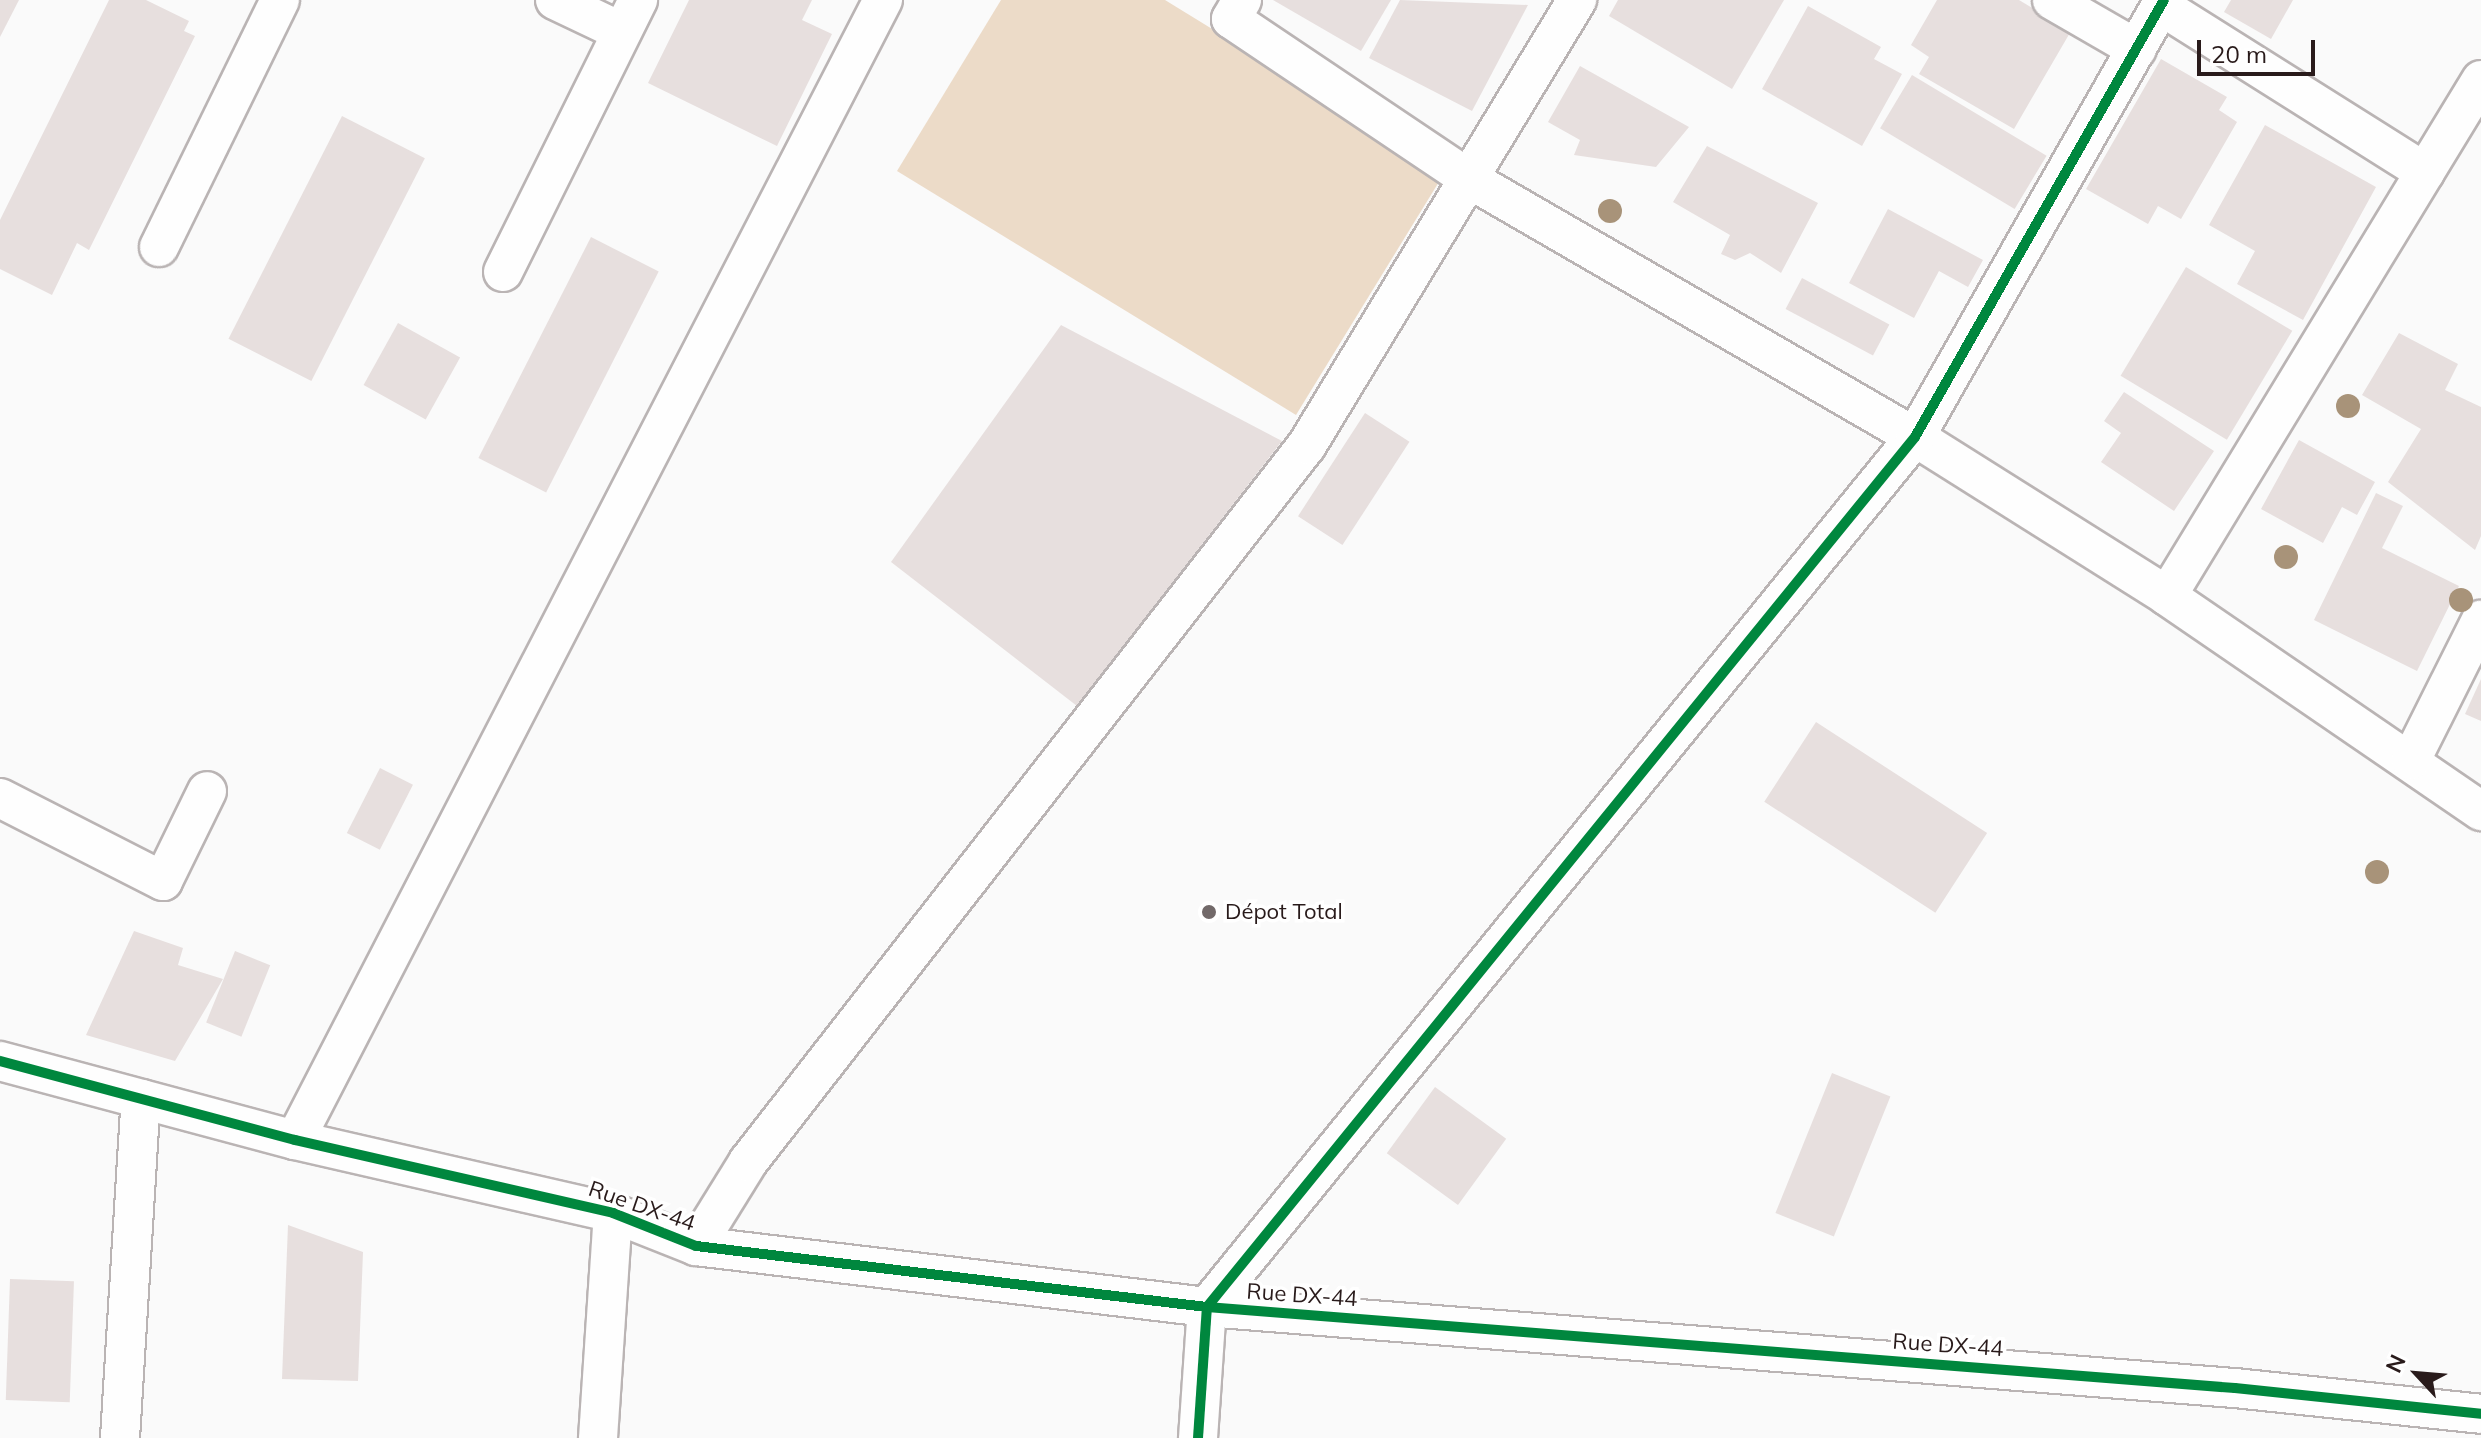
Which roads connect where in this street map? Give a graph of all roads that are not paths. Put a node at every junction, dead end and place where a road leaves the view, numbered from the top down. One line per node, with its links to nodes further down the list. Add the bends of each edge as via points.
1 (280, 0): 13 (street)
2 (555, 0): 8 (street)
3 (883, 0): 24 (street)
4 (1242, 0): 12 (street, via 1231,19)
5 (1577, 0): 12 (street)
6 (2052, 0): 9 (street)
7 (2162, 3): 9 (street); 11 (street)
8 (630, 16): 14 (street)
9 (2137, 49): 15 (street)
10 (2481, 80): 11 (street)
11 (2425, 172): 16 (street)
12 (1469, 179): 15 (street); 26 (street, via 1307,445 748,1162)
13 (159, 247)
14 (503, 272)
15 (1915, 437): 16 (street); 27 (street)
16 (2167, 596): 18 (street)
17 (2481, 620): 18 (street)
18 (2411, 760): 21 (street)
19 (207, 791): 20 (street, via 163,881)
20 (0, 798)
21 (2481, 811)
22 (0, 1061): 23 (street, Rue DX-44)
23 (141, 1099): 24 (street, Rue DX-44); 29 (street)
24 (295, 1140): 25 (street, Rue DX-44)
25 (613, 1213): 26 (street, Rue DX-44); 30 (street)
26 (696, 1246): 27 (street, Rue DX-44)
27 (1207, 1307): 28 (street, Rue DX-44, via 2235,1388); 31 (street)
28 (2481, 1414)
29 (120, 1438)
30 (598, 1438)
31 (1198, 1438)

